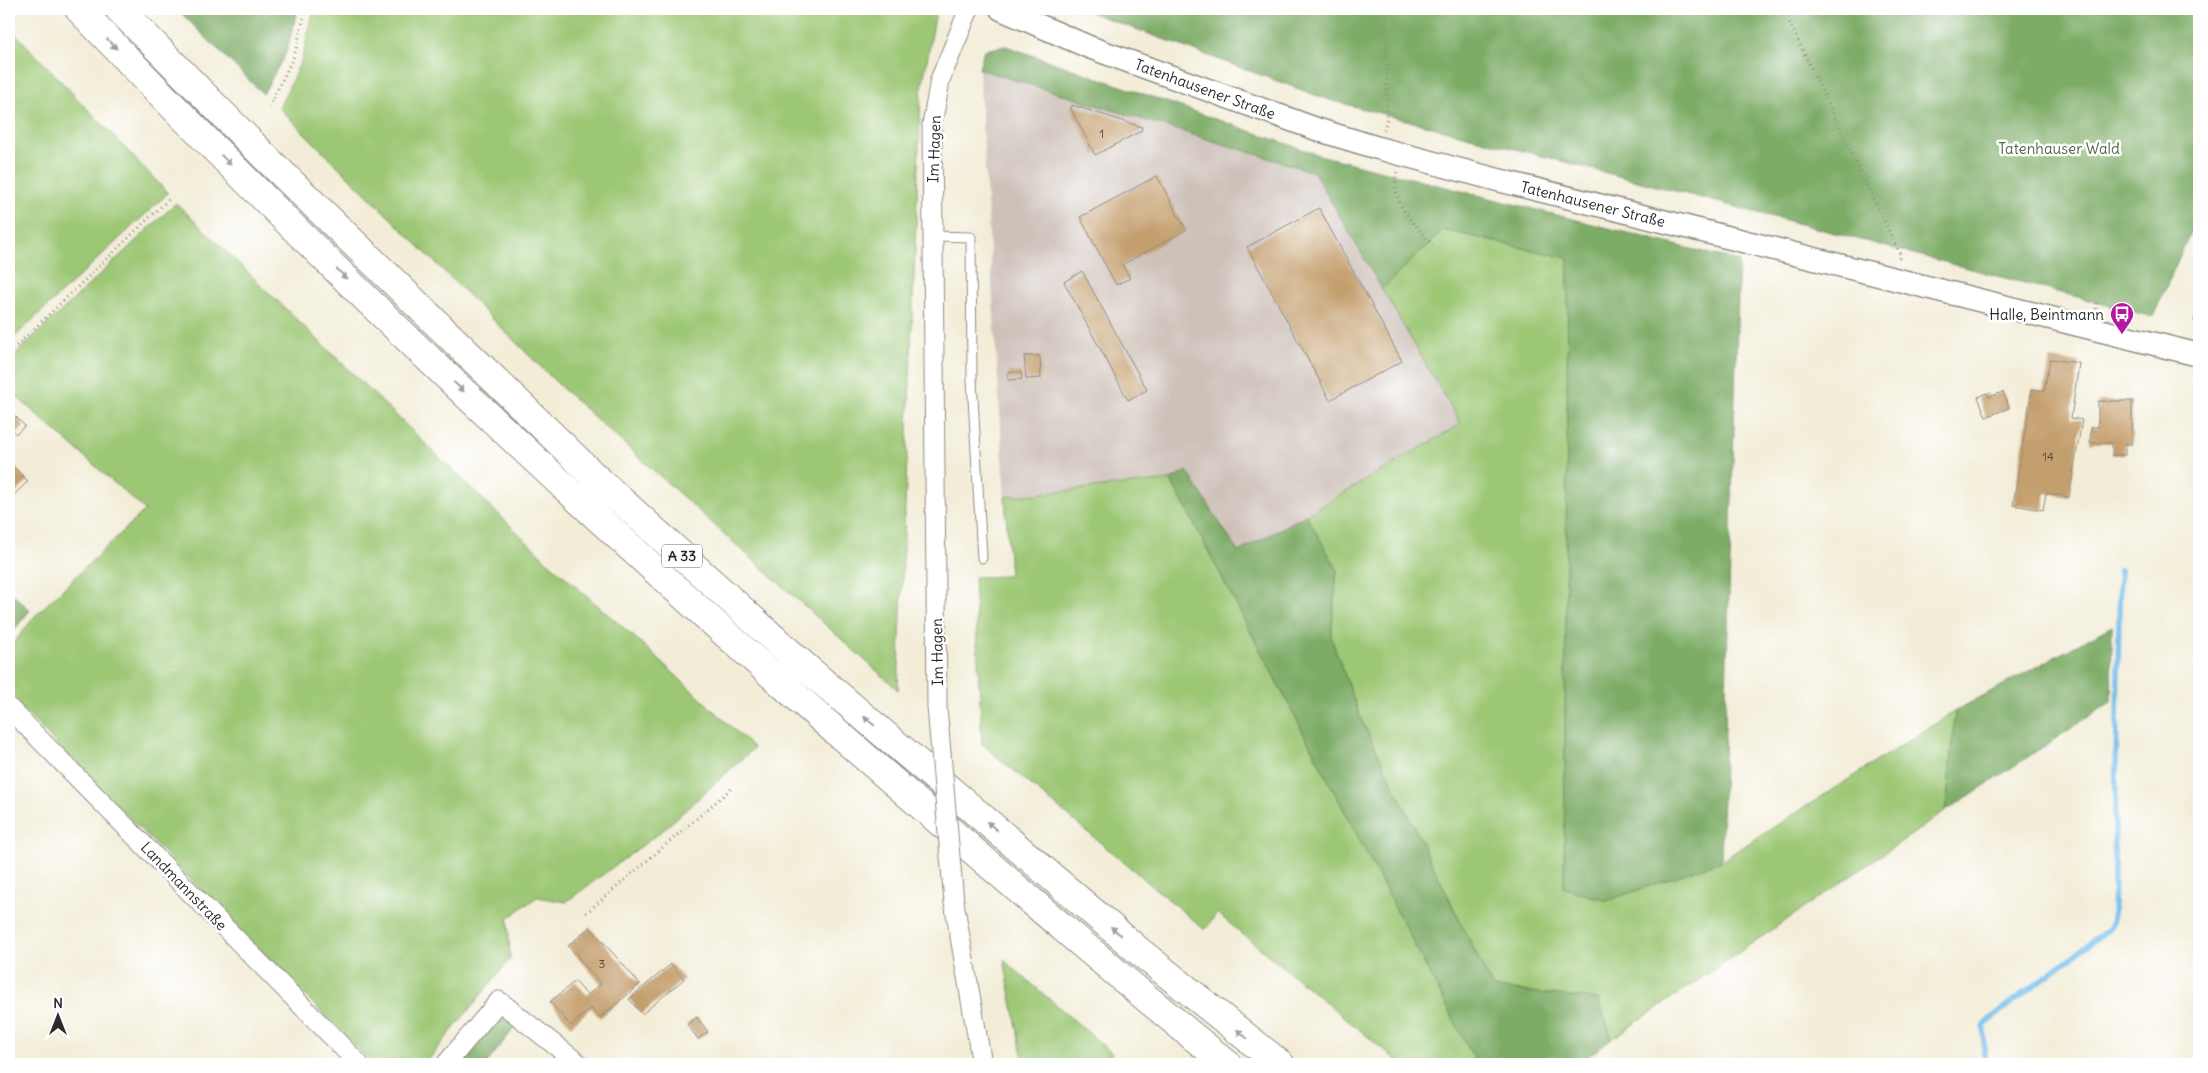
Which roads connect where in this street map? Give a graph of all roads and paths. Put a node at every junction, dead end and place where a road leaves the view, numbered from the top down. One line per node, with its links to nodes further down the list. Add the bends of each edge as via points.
1 (79, 9): 31 (highway, A 33, one-way to 31, via 292,226 581,502 784,687 1116,974)
2 (119, 9): 32 (highway, A 33, one-way to 2, via 1140,952 803,665 596,478 262,154)
3 (306, 9): 8 (path, via 294,56)
4 (969, 9): 14 (street, Im Hagen, via 940,80 932,125)
5 (1001, 9): 12 (street, Tatenhausener Straße, via 1098,51 1319,130)
6 (1386, 9): 9 (path)
7 (1783, 9): 16 (path)
8 (269, 107)
9 (1387, 119)
10 (1374, 128): 11 (path)
11 (1393, 133)
12 (1401, 154): 15 (path, via 1396,194 1404,211); 22 (street, Tatenhausener Straße)
13 (171, 198): 21 (path)
14 (932, 236): 23 (lane, via 971,237 972,380); 30 (street, Im Hagen, bridge, via 937,707 954,902)
15 (1433, 245)
16 (1900, 254)
17 (1889, 258): 18 (path)
18 (1908, 263)
19 (2086, 306): 20 (path)
20 (2105, 311)
21 (9, 353)
22 (2199, 355)
23 (982, 558)
24 (9, 708): 27 (street, Landmannstraße)
25 (732, 789): 26 (path)
26 (586, 912)
27 (359, 1064)
28 (446, 1064): 29 (street, via 499,1001)
29 (579, 1064)
30 (982, 1064)
31 (1227, 1064)
32 (1280, 1064)

